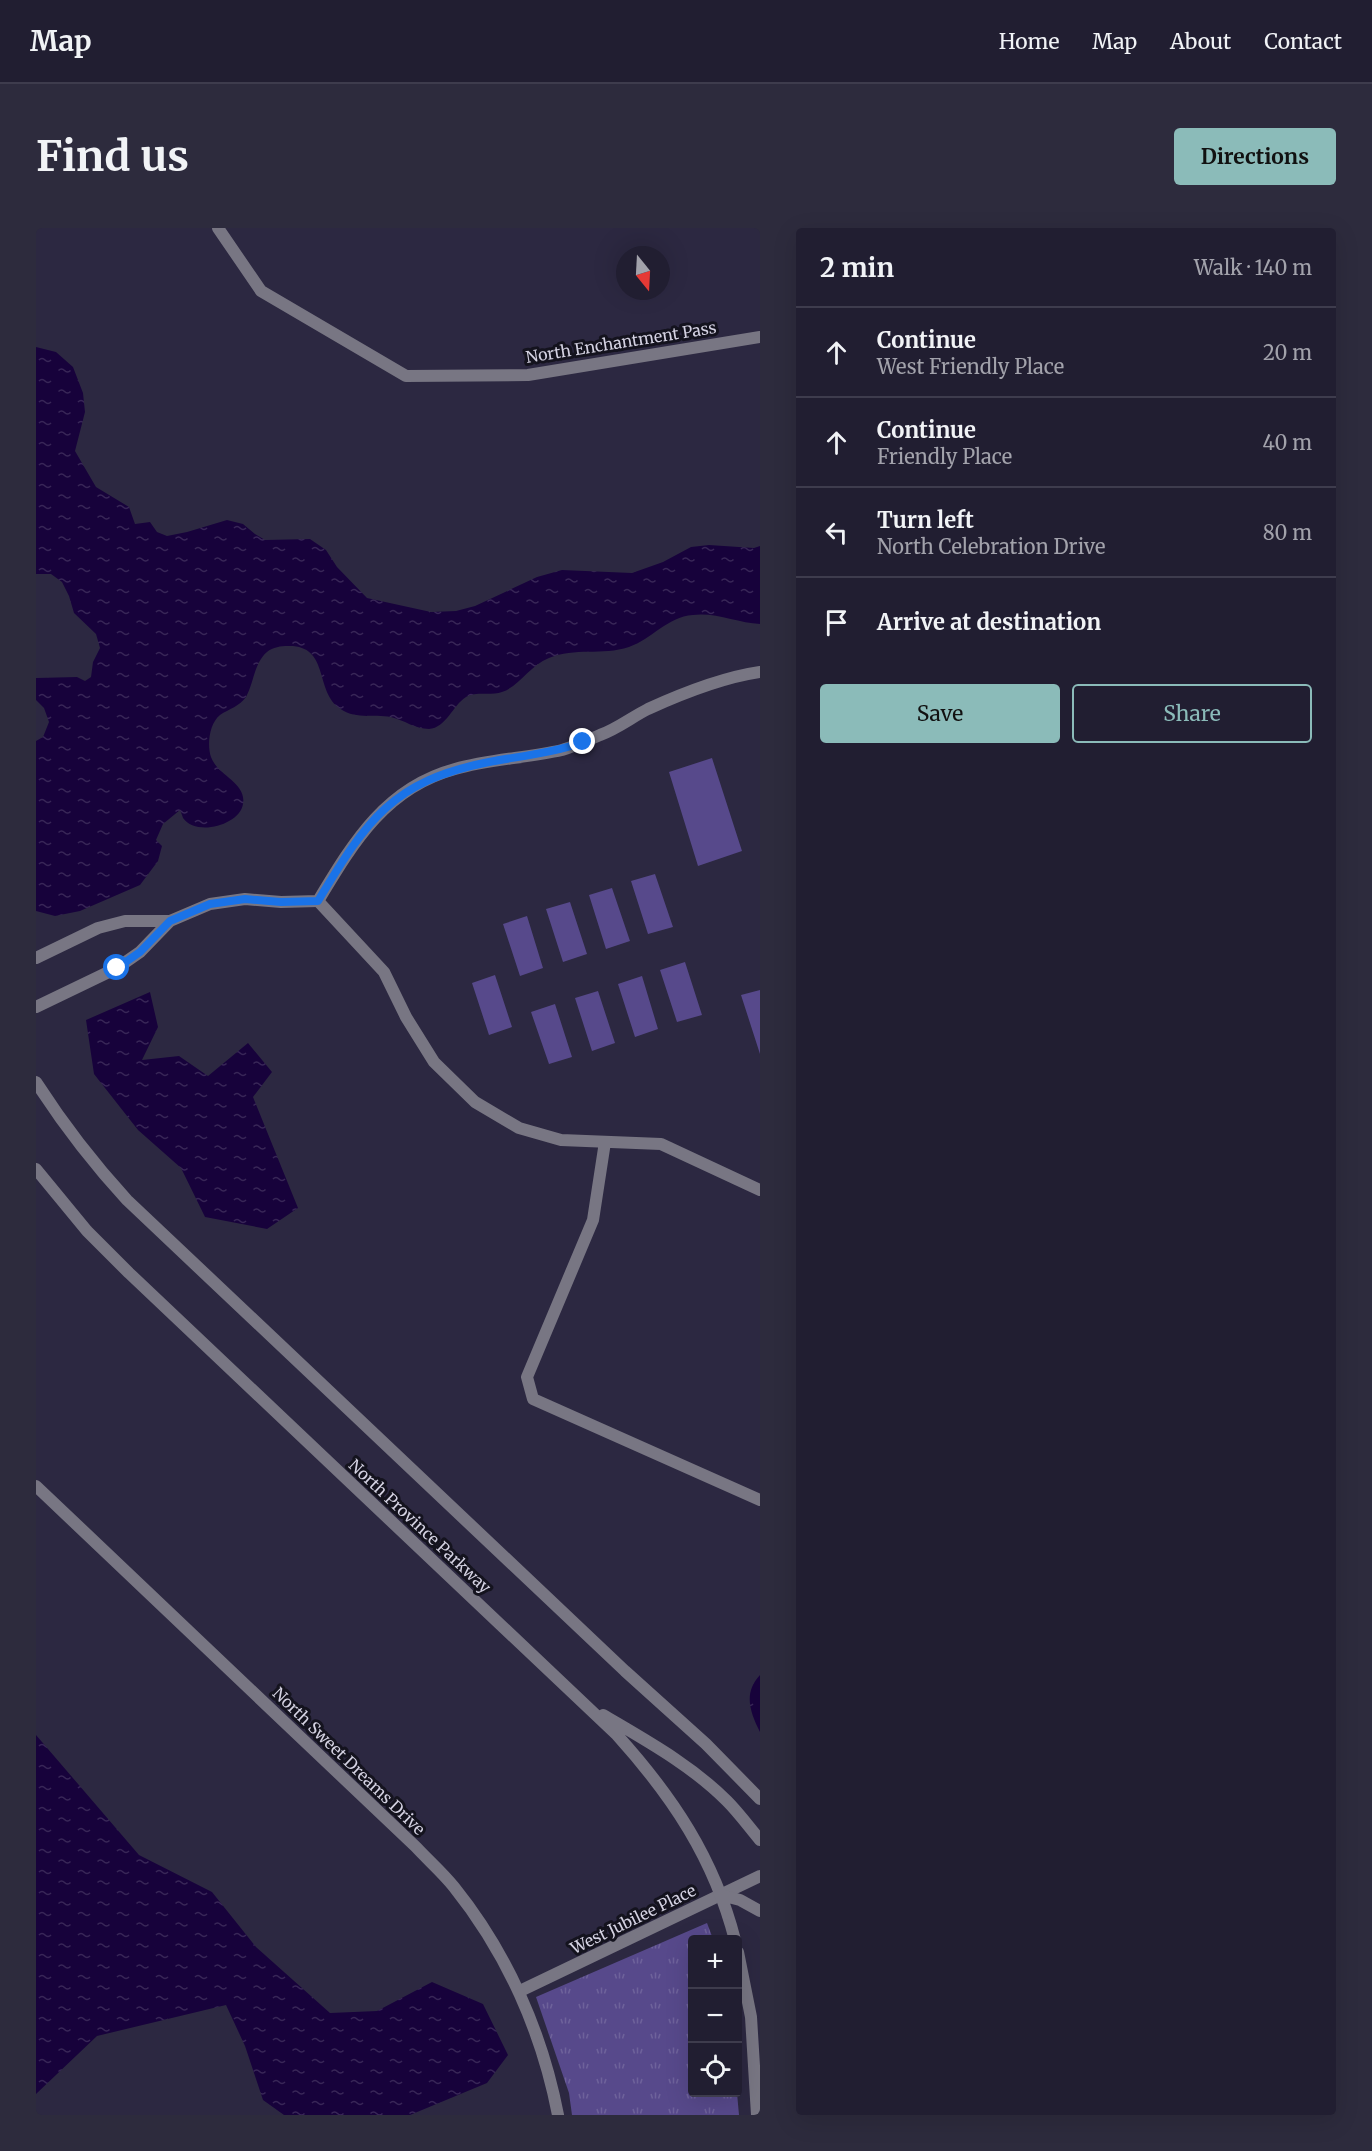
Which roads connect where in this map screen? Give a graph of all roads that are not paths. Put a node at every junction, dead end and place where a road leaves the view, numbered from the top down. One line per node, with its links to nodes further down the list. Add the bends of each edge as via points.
1 (219, 228): 2 (street, North Enchantment Pass, via 261,291 406,376 528,375)
2 (760, 337)
3 (760, 672): 4 (street, via 679,697 563,750 453,769 410,788 378,813 350,847)
4 (318, 901): 5 (street, via 245,899 210,904); 9 (street, via 384,972 434,1062 475,1102 519,1128 561,1140)
5 (170, 921): 6 (street, via 125,921 98,928); 7 (street, via 140,952 117,968)
6 (36, 958)
7 (36, 1006)
8 (36, 1082): 15 (street, via 92,1162 127,1200)
9 (605, 1142): 11 (street, via 661,1144); 13 (street, via 593,1221 527,1377 533,1399)
10 (36, 1169): 14 (street, North Province Parkway, via 87,1232)
11 (760, 1190)
12 (36, 1486): 22 (street, North Sweet Dreams Drive, via 454,1886)
13 (760, 1500)
14 (586, 1706): 16 (street, via 664,1750 699,1775); 18 (street, North Province Parkway, via 649,1770 677,1809 702,1851)
15 (760, 1799)
16 (760, 1840)
17 (760, 1876): 18 (street, West Jubilee Place)
18 (721, 1895): 19 (street); 20 (street, North Province Parkway); 22 (street, West Jubilee Place)
19 (760, 1911)
20 (733, 1935)
21 (742, 1972): 24 (street, via 751,2017)
22 (520, 1991): 23 (street, North Sweet Dreams Drive, via 538,2036)
23 (558, 2115)
24 (757, 2115)

